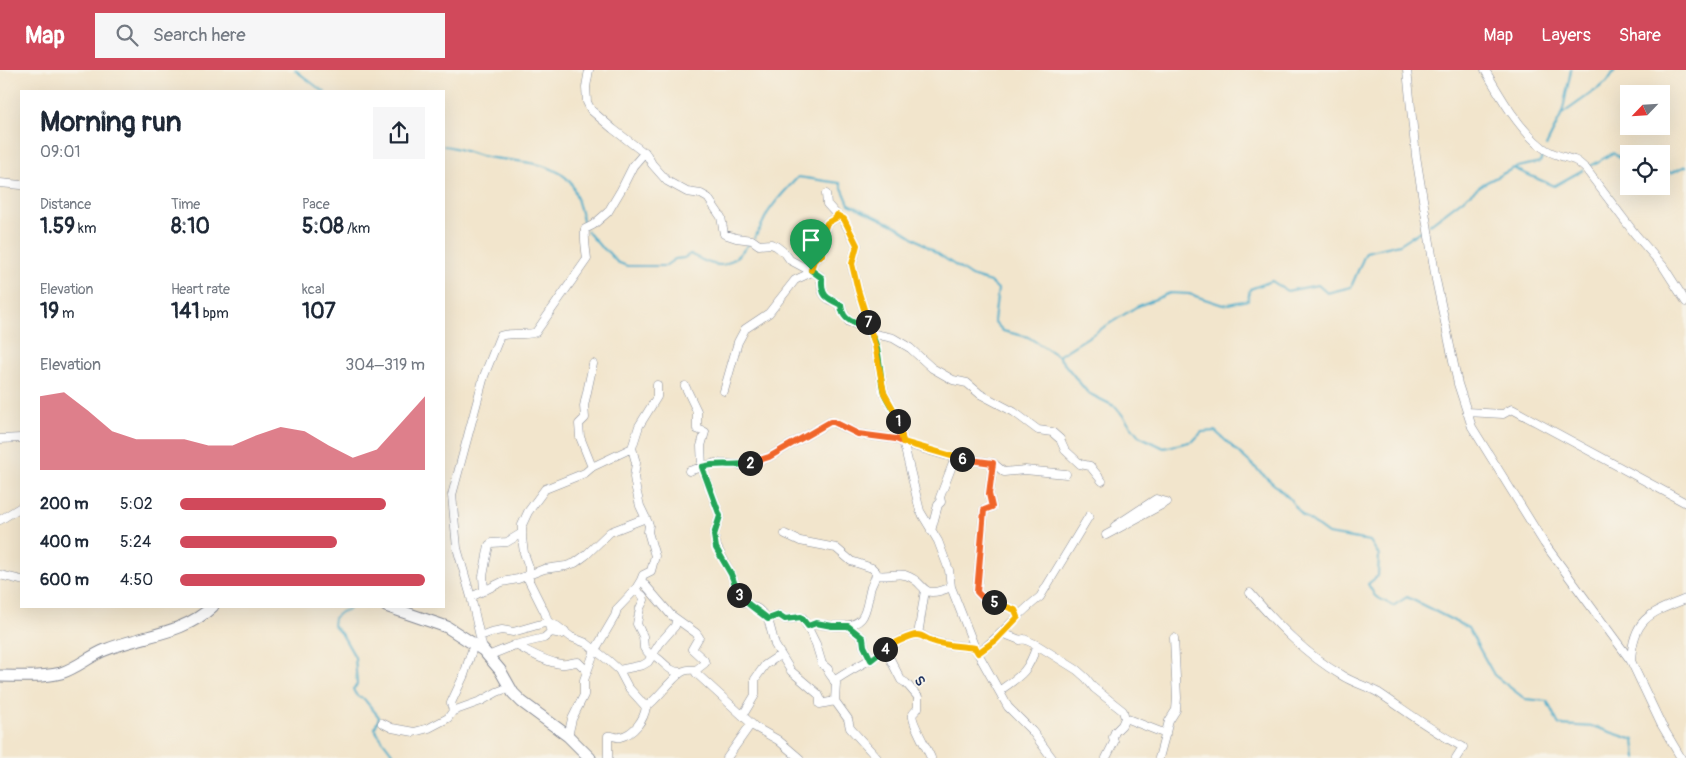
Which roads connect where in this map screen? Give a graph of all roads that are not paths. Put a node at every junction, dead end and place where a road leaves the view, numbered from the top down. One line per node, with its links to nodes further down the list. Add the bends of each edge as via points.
1 (589, 70): 4 (street, via 586,87 591,110)
2 (1407, 70): 16 (street, via 1416,156 1436,280)
3 (1485, 70): 10 (street, via 1504,102 1543,148 1576,160 1586,169 1634,234 1663,266)
4 (645, 152): 9 (street, via 667,180 687,192 708,198 721,217 724,234 752,240 759,245 771,244 790,260); 48 (street, via 633,166 608,212 585,229 587,259 536,332 500,336 484,376 452,495 456,548)
5 (0, 182): 6 (street)
6 (20, 185)
7 (826, 194): 8 (street, via 827,204)
8 (837, 215): 9 (street, via 827,223 822,255 814,260); 11 (street, via 844,219 857,245 852,264)
9 (811, 270): 11 (street, via 822,278 822,290 830,301 841,305 849,322); 15 (street, via 795,280 769,313 745,329)
10 (1686, 302)
11 (870, 333): 19 (street, via 884,393 897,416); 27 (street, via 893,338 932,368 953,380 967,383 1038,430 1052,432 1065,450 1080,464 1090,466)
12 (593, 364): 23 (street, via 584,418 579,424 580,437)
13 (657, 385): 20 (street, via 657,397 642,418)
14 (685, 386): 24 (street, via 698,411 697,430 705,432 701,446)
15 (724, 391)
16 (1466, 412): 28 (street, via 1503,414 1512,409); 72 (street, via 1483,446 1544,543)
17 (20, 438): 18 (street)
18 (0, 439)
19 (903, 442): 21 (street); 24 (street, via 858,434 830,422 769,457 752,463 716,463); 34 (street, via 918,504)
20 (632, 448): 23 (street); 31 (street, via 636,463 636,489)
21 (955, 458): 22 (street); 34 (street)
22 (993, 463): 26 (street, via 1004,472 1025,470); 52 (street, via 989,494 992,507 984,510 977,592 1015,610)
23 (592, 467): 35 (street, via 545,489 528,512)
24 (702, 467): 25 (street); 53 (street, via 720,516 714,535 716,548 744,602)
25 (689, 471)
26 (1066, 474)
27 (1102, 481)
28 (1686, 502)
29 (20, 508): 32 (street)
30 (1089, 516): 52 (street, via 1040,597)
31 (646, 518): 40 (street, via 610,532 575,563); 42 (street, via 655,559 651,571)
32 (0, 520)
33 (1115, 526): 37 (street, via 1156,499 1167,502)
34 (931, 531): 43 (street, via 949,570)
35 (522, 533): 40 (street); 46 (street, via 506,542 489,544)
36 (785, 534): 38 (street, via 800,542 836,548 851,561 875,570)
37 (1106, 535)
38 (877, 574): 45 (street, via 907,576); 57 (street, via 864,617)
39 (0, 575): 41 (street)
40 (528, 576): 46 (street, via 502,582); 55 (street)
41 (20, 580)
42 (641, 580): 44 (street); 54 (street)
43 (951, 587): 45 (street, via 935,593); 68 (street)
44 (635, 590): 67 (street, via 617,609); 70 (street, via 644,600 637,624 644,648)
45 (925, 590): 61 (street)
46 (484, 591): 48 (street)
47 (1250, 593): 99 (street, via 1304,648 1339,674 1378,693 1462,747)
48 (471, 597): 65 (street)
49 (1686, 599): 72 (street, via 1642,621 1634,638)
50 (211, 608): 77 (street, via 177,629 104,650 60,673)
51 (392, 608): 65 (street, via 447,627)
52 (1018, 617): 60 (street)
53 (768, 619): 56 (street, via 779,615 785,619 801,617); 69 (street)
54 (676, 621): 70 (street); 74 (street, via 698,637 692,649 705,664)
55 (548, 622): 58 (street); 59 (street); 65 (street, via 513,632 491,632)
56 (808, 626): 57 (street, via 816,623); 78 (street, via 822,664)
57 (848, 626): 71 (street, via 863,638)
58 (566, 631): 59 (street, via 562,634); 67 (street)
59 (551, 632): 63 (street, via 544,638)
60 (1002, 633): 64 (street); 68 (street)
61 (918, 635): 66 (street); 68 (street, via 938,643)
62 (1174, 638): 88 (street, via 1176,710 1169,720)
63 (515, 645): 65 (street); 75 (street, via 546,661 578,662)
64 (1036, 645): 80 (street, via 1026,670); 85 (street, via 1086,678 1123,711)
65 (481, 647): 79 (street); 83 (street, via 451,703)
66 (885, 649): 71 (street); 95 (street, s, via 901,680 918,696 918,708 912,718)
67 (595, 650): 73 (street); 75 (street)
68 (977, 650): 80 (street)
69 (780, 655): 81 (street, via 791,671 818,694 820,704); 84 (street, via 765,665 755,679 755,695)
70 (652, 656): 73 (street, via 643,665); 76 (street, via 660,658 674,672)
71 (871, 660): 78 (street)
72 (1630, 661): 100 (street)
73 (619, 670): 82 (street, via 628,687)
74 (696, 670): 76 (street); 84 (street, via 706,684)
75 (587, 671): 89 (street, via 584,694)
76 (681, 672): 82 (street)
77 (0, 676)
78 (834, 680): 81 (street)
79 (510, 687): 83 (street); 89 (street, via 522,702)
80 (999, 691): 96 (street, via 1008,707)
81 (835, 702): 94 (street, via 848,719 850,728)
82 (646, 707): 91 (street, via 634,731 621,737 608,736)
83 (453, 711): 86 (street, via 448,718 414,732)
84 (743, 715): 87 (street)
85 (1125, 718): 88 (street); 97 (street, via 1115,732)
86 (382, 724)
87 (751, 724): 92 (street); 93 (street, via 778,740)
88 (1166, 734): 98 (street)
89 (568, 736): 90 (street)
90 (590, 758)
91 (608, 758)
92 (727, 758)
93 (798, 758)
94 (877, 758)
95 (931, 758)
96 (1052, 758)
97 (1106, 758)
98 (1159, 758)
99 (1456, 758)
100 (1681, 758)

